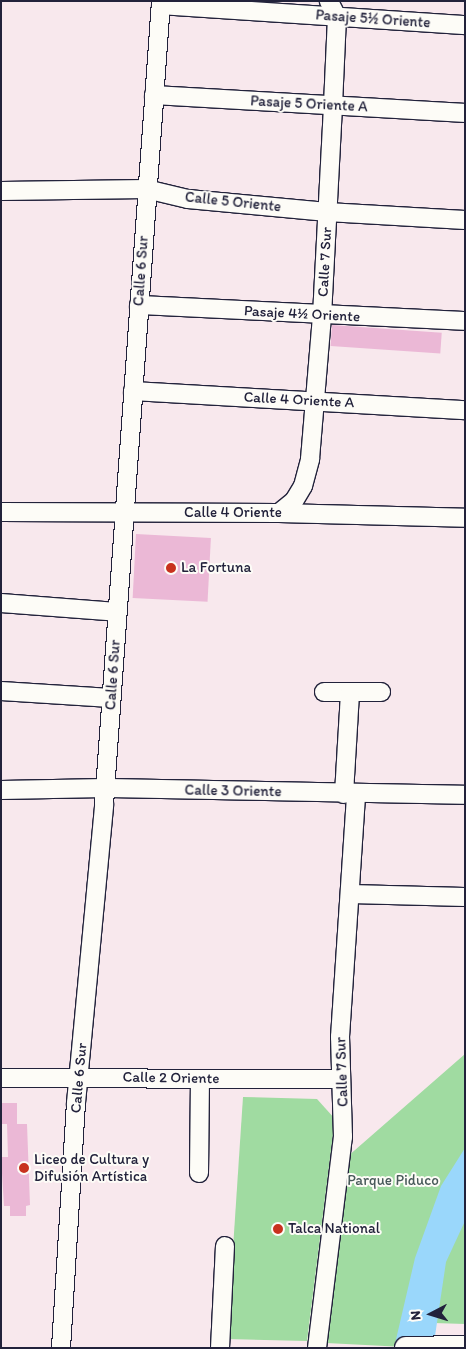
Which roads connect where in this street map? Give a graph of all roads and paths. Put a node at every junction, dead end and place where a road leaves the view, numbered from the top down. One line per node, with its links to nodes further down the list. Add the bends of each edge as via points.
1 (161, 3): 2 (street, Pasaje 5½ Oriente); 4 (street, Calle 6 Sur)
2 (333, 9): 3 (street, Pasaje 5½ Oriente); 5 (street, Calle 7 Sur)
3 (465, 25)
4 (154, 95): 5 (street, Pasaje 5 Oriente A); 7 (street, Calle 6 Sur)
5 (333, 105): 6 (street, Pasaje 5 Oriente A); 9 (street, Calle 7 Sur)
6 (465, 113)
7 (146, 189): 8 (street, Calle 5 Oriente); 9 (street, Calle 5 Oriente, via 188,199); 11 (street, Calle 6 Sur)
8 (1, 191)
9 (327, 212): 10 (street, Calle 5 Oriente); 12 (street, Calle 7 Sur)
10 (465, 220)
11 (139, 305): 12 (street, Pasaje 4½ Oriente); 14 (street, Calle 6 Sur)
12 (322, 316): 13 (street, Pasaje 4½ Oriente); 15 (street, Calle 7 Sur)
13 (465, 322)
14 (133, 391): 15 (street, Calle 4 Oriente A); 18 (street, Calle 6 Sur)
15 (315, 401): 16 (street, Calle 4 Oriente A); 19 (street, Calle 7 Sur, via 310,459 303,486 294,501)
16 (465, 410)
17 (1, 512): 18 (street, Calle 4 Oriente)
18 (124, 513): 19 (street, Calle 4 Oriente); 22 (street, Calle 6 Sur)
19 (279, 513): 20 (street, Calle 4 Oriente)
20 (465, 518)
21 (1, 603): 22 (street)
22 (117, 612): 27 (street, Calle 6 Sur)
23 (1, 691): 27 (street)
24 (324, 692): 25 (street)
25 (350, 692): 26 (street); 30 (street, Calle 7 Sur)
26 (381, 692)
27 (112, 698): 28 (street, Calle 6 Sur)
28 (105, 788): 29 (street, Calle 3 Oriente); 30 (street, Calle 3 Oriente); 34 (street, Calle 6 Sur)
29 (1, 790)
30 (350, 794): 31 (street, Calle 3 Oriente); 32 (street, Calle 7 Sur)
31 (465, 795)
32 (350, 894): 33 (street); 37 (street, Calle 7 Sur)
33 (465, 897)
34 (79, 1077): 35 (street, Calle 2 Oriente); 36 (street, Calle 2 Oriente); 42 (street, Calle 6 Sur)
35 (1, 1078)
36 (200, 1079): 37 (street, Calle 2 Oriente); 38 (street)
37 (340, 1079): 44 (street, Calle 7 Sur, via 343,1136)
38 (199, 1173)
39 (225, 1246): 43 (street)
40 (441, 1347): 41 (main road); 45 (main road)
41 (465, 1347)
42 (61, 1348)
43 (220, 1348)
44 (317, 1348)
45 (406, 1348)

